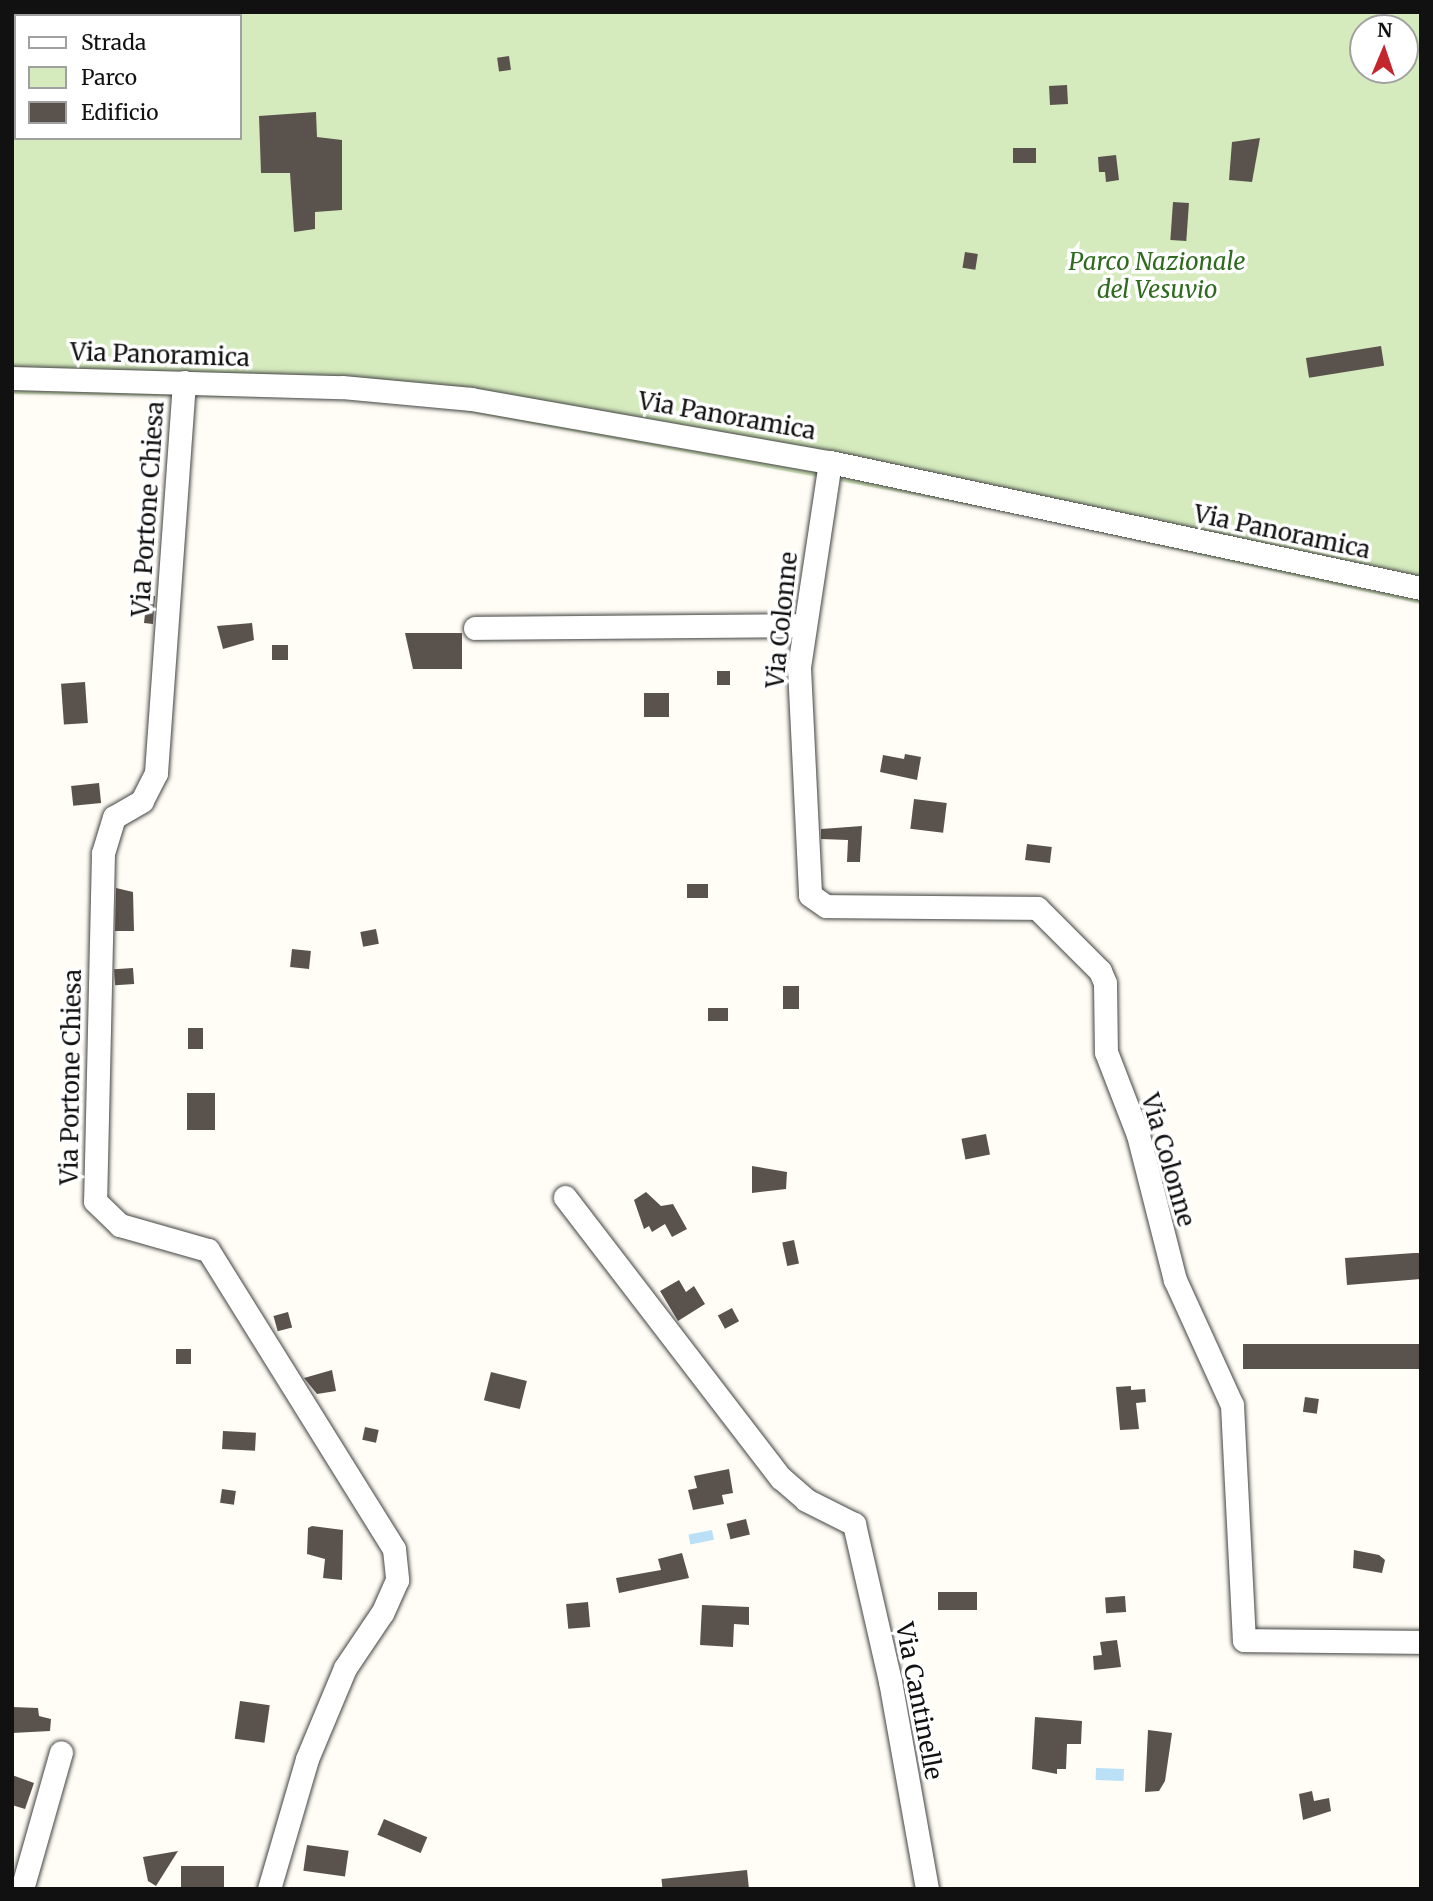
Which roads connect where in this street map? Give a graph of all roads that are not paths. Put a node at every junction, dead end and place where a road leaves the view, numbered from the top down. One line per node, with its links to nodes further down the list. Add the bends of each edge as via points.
1 (12, 377): 2 (street, Via Panoramica)
2 (184, 382): 3 (street, Via Panoramica, via 342,387 471,399); 11 (street, Via Portone Chiesa, via 156,773 142,801 114,817 103,853 95,1201 120,1225 208,1250 394,1549 397,1580 382,1613 345,1668 307,1759)
3 (830, 462): 4 (street, Via Panoramica); 5 (street, Via Colonne)
4 (1421, 588)
5 (805, 625): 6 (street); 8 (street, Via Colonne, via 799,668 800,734 810,895 815,902 826,906 1037,908 1100,971 1105,983 1106,1052 1138,1135 1175,1280 1232,1405 1244,1640)
6 (475, 628)
7 (565, 1197): 12 (street, Via Cantinelle, via 781,1478 806,1500 854,1524 890,1681)
8 (1421, 1642)
9 (61, 1752): 10 (street)
10 (22, 1889)
11 (269, 1889)
12 (927, 1889)

